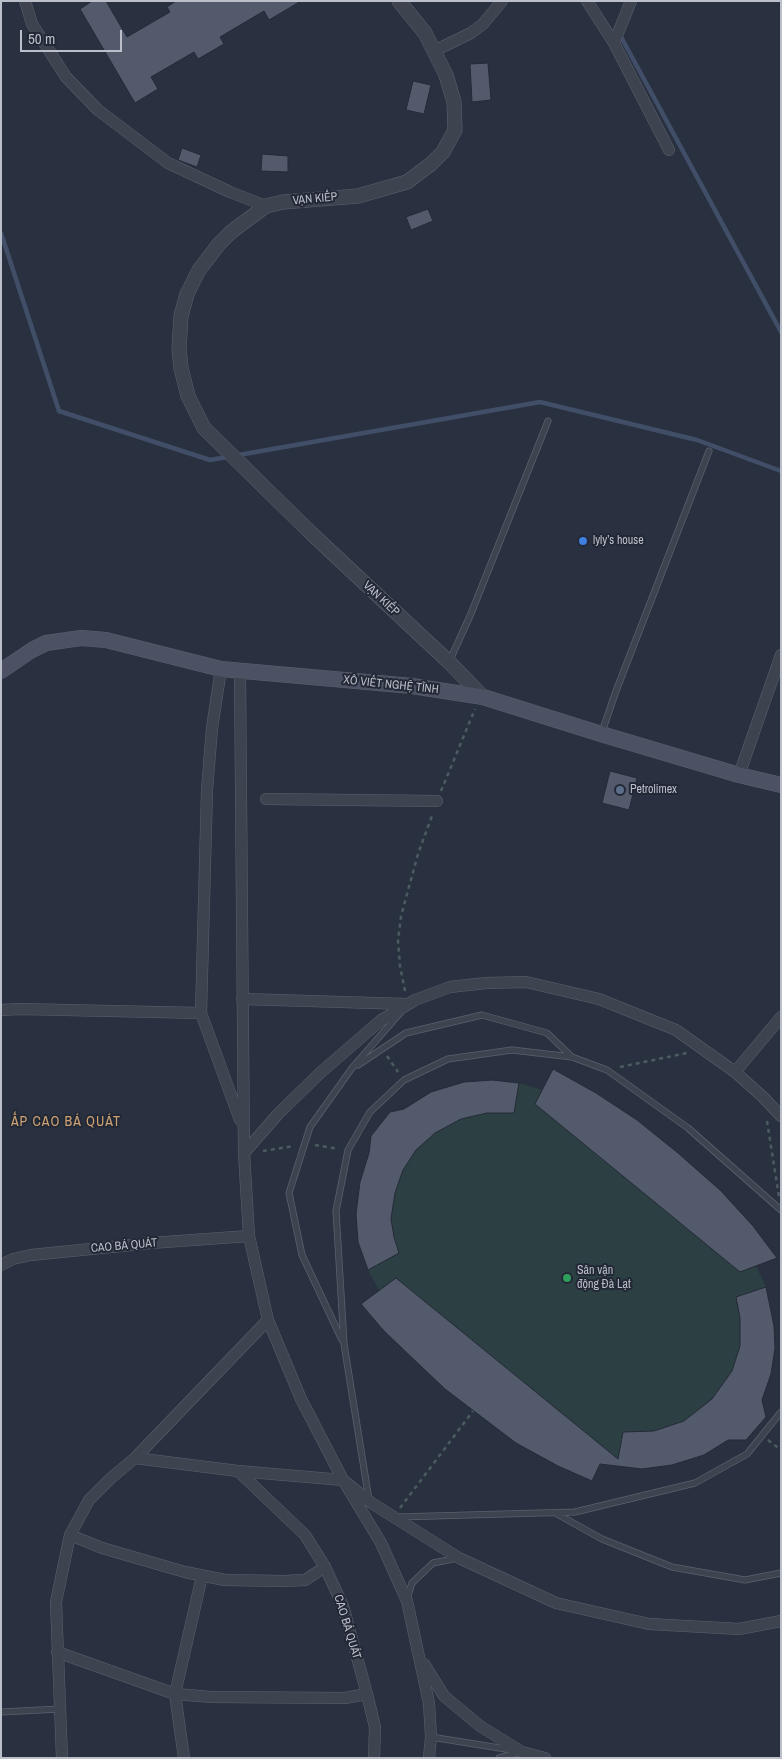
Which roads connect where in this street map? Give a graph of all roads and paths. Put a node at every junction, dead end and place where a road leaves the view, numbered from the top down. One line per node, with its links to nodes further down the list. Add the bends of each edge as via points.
1 (17, 1): 7 (street)
2 (25, 1): 7 (street)
3 (399, 1): 9 (street, VẠN KIẾP, via 425,33)
4 (502, 1): 9 (street, via 483,24)
5 (587, 1): 8 (street)
6 (631, 1): 8 (street)
7 (32, 24): 11 (street, via 66,77 98,110 168,162)
8 (614, 43): 10 (street)
9 (434, 51): 11 (street, VẠN KIẾP, via 454,102 455,130 443,152 431,164 407,182 384,190)
10 (669, 150)
11 (266, 206): 15 (street, VẠN KIẾP, via 219,244 198,270 187,294 181,316 179,349 188,396 204,428 373,593)
12 (548, 421): 15 (lane)
13 (709, 451): 20 (lane)
14 (781, 655): 21 (street)
15 (449, 662): 19 (street, VẠN KIẾP)
16 (221, 669): 17 (main road, XÔ VIẾT NGHỆ TĨNH, via 106,640 81,638 46,643); 18 (main road, XÔ VIẾT NGHỆ TĨNH); 28 (street, via 207,790)
17 (1, 671)
18 (240, 672): 19 (main road, XÔ VIẾT NGHỆ TĨNH, via 412,686); 25 (street)
19 (483, 697): 20 (main road, XÔ VIẾT NGHỆ TĨNH); 24 (path, via 471,716)
20 (601, 734): 21 (main road, XÔ VIẾT NGHỆ TĨNH)
21 (739, 775): 22 (main road, XÔ VIẾT NGHỆ TĨNH)
22 (781, 785)
23 (266, 799): 24 (street)
24 (437, 801): 26 (path, via 401,916 398,942)
25 (242, 999): 26 (street); 39 (street)
26 (408, 1004): 31 (street, via 450,987 526,982 599,999 676,1030); 33 (lane); 42 (street, via 380,1020 339,1057 278,1114)
27 (1, 1010): 28 (street)
28 (201, 1013): 39 (street)
29 (781, 1017): 35 (street)
30 (382, 1049): 32 (lane, via 406,1033 482,1015 547,1033); 33 (lane); 36 (path)
31 (704, 1049): 34 (path); 35 (street)
32 (572, 1057): 34 (lane); 36 (lane, via 512,1050 448,1059)
33 (352, 1068): 40 (lane, via 310,1127)
34 (606, 1070): 44 (lane, via 688,1128)
35 (735, 1072): 37 (street)
36 (404, 1080): 41 (lane, via 370,1112)
37 (763, 1097): 38 (street); 43 (path)
38 (781, 1116)
39 (244, 1129): 42 (street)
40 (305, 1144): 41 (path); 42 (path); 48 (lane, via 289,1193 302,1256)
41 (348, 1150): 48 (lane, via 336,1211)
42 (244, 1154): 45 (street)
43 (779, 1198)
44 (781, 1210)
45 (249, 1236): 46 (street, CAO BÁ QUÁT, via 40,1254); 47 (street)
46 (1, 1265)
47 (268, 1320): 53 (street); 55 (street, via 301,1398)
48 (344, 1344): 56 (lane)
49 (473, 1411): 58 (path)
50 (781, 1412): 51 (lane)
51 (762, 1435): 52 (path); 57 (lane, via 747,1454 695,1483 575,1512)
52 (781, 1450)
53 (135, 1458): 54 (street); 59 (street, via 89,1500)
54 (238, 1471): 55 (street); 61 (street, CAO BÁ QUÁT, via 305,1535)
55 (343, 1480): 56 (street); 64 (street, via 381,1543)
56 (370, 1502): 58 (street)
57 (555, 1512): 58 (lane); 62 (lane, via 602,1539 672,1567 745,1580)
58 (393, 1517): 60 (street)
59 (70, 1535): 63 (street, via 102,1548); 66 (street, via 56,1602)
60 (459, 1558): 64 (lane, via 433,1563 412,1583); 65 (street, via 556,1603 649,1624 739,1629)
61 (325, 1566): 63 (street, via 305,1580 225,1580); 69 (street, CAO BÁ QUÁT, via 343,1606)
62 (781, 1573)
63 (202, 1576): 68 (street)
64 (407, 1601): 67 (street)
65 (781, 1621)
66 (57, 1652): 68 (street); 70 (street)
67 (420, 1658): 72 (street, via 429,1703); 73 (street, via 444,1696 480,1726)
68 (175, 1694): 69 (street, via 345,1698); 75 (street)
69 (367, 1694): 76 (street, CAO BÁ QUÁT, via 375,1727)
70 (60, 1708): 71 (lane); 74 (street)
71 (1, 1712)
72 (431, 1737): 73 (lane); 77 (street)
73 (522, 1752): 78 (lane); 79 (street)
74 (62, 1758)
75 (184, 1758)
76 (374, 1758)
77 (429, 1758)
78 (499, 1758)
79 (545, 1758)

